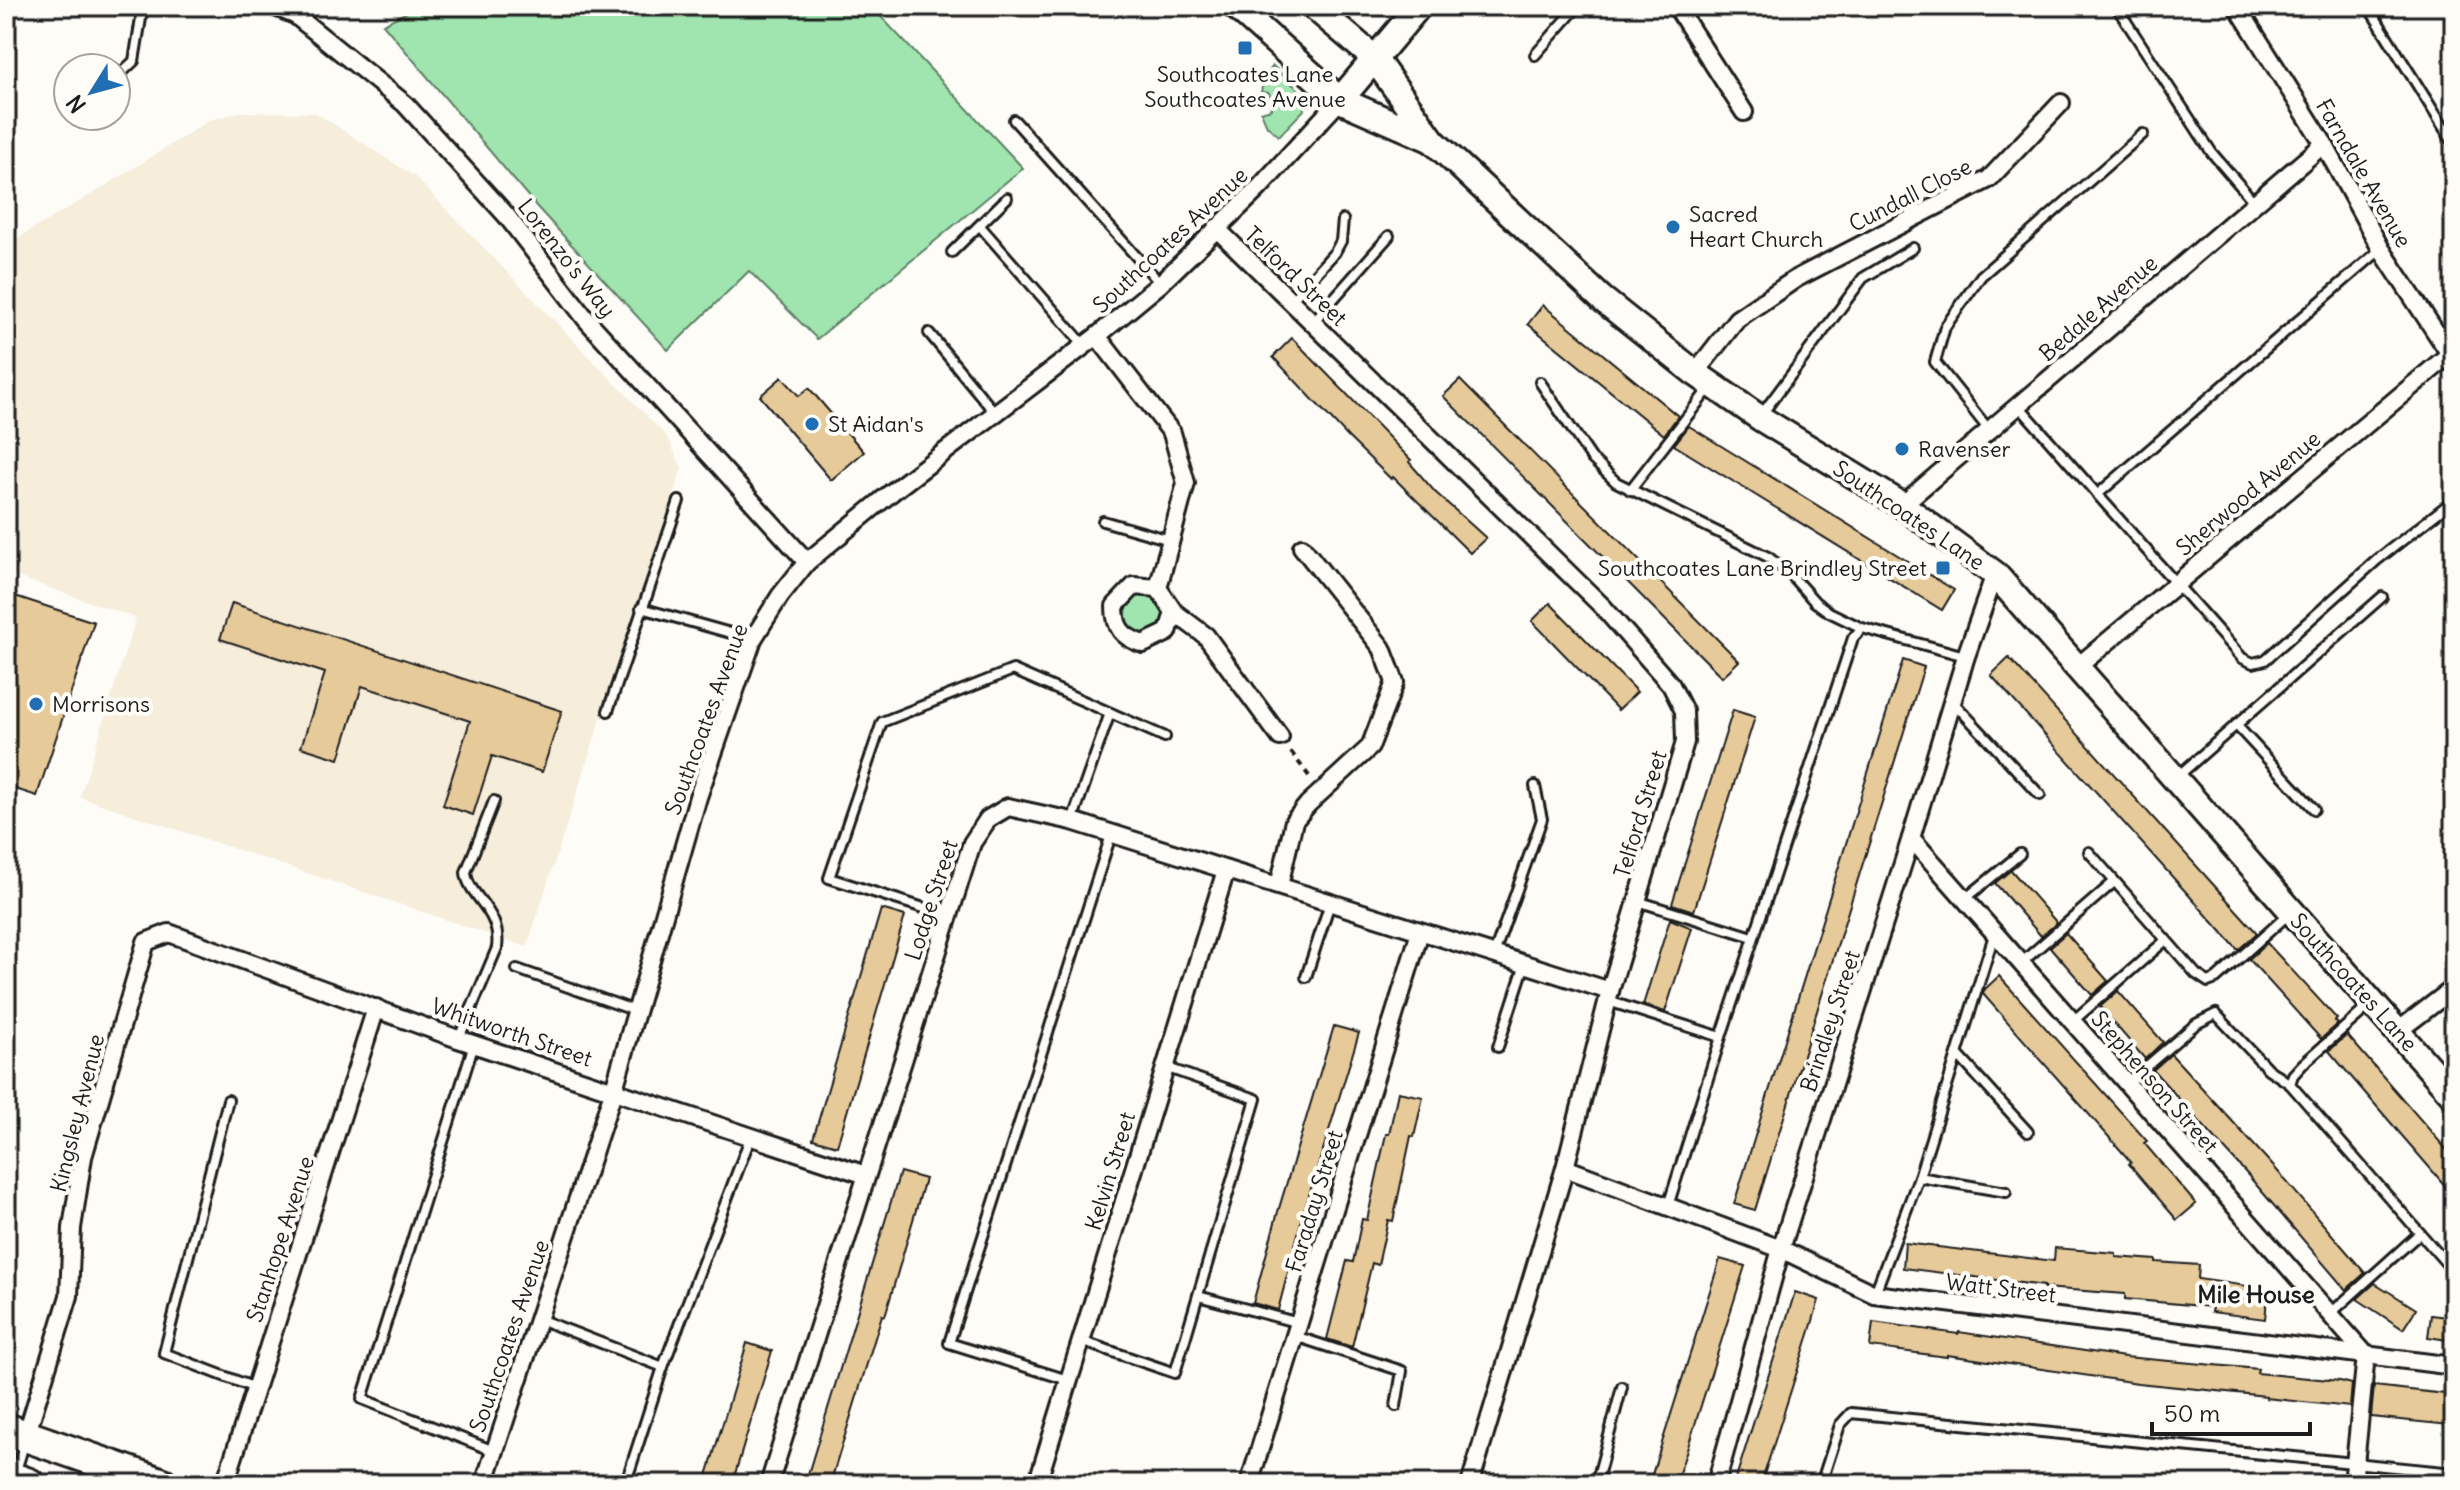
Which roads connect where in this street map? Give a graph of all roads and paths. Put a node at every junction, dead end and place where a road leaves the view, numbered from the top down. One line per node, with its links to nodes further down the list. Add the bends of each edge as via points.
1 (143, 6): 14 (lane)
2 (273, 6): 11 (street, Lorenzo's Way)
3 (1235, 6): 15 (street, Southcoates Lane)
4 (1313, 6): 13 (street, Southcoates Lane)
5 (1419, 6): 13 (street)
6 (1578, 6): 12 (lane)
7 (1676, 6): 17 (street)
8 (2116, 6): 24 (lane, via 2212,153)
9 (2237, 6): 21 (street, Farndale Avenue)
10 (2368, 6): 22 (lane)
11 (298, 11): 52 (street, Lorenzo's Way, via 405,104 506,215 586,319)
12 (1535, 55)
13 (1374, 58): 15 (street); 20 (street, Southcoates Lane)
14 (132, 63)
15 (1340, 100): 20 (street, Southcoates Lane); 27 (street, Southcoates Avenue)
16 (2061, 103): 38 (street, Cundall Close, via 1989,179 1797,278 1737,319)
17 (1744, 112)
18 (1014, 120): 32 (lane)
19 (2143, 134): 43 (lane, via 1981,276 1945,327 1935,362)
20 (1433, 141): 38 (street, Southcoates Lane, via 1602,299)
21 (2324, 144): 24 (street, Bedale Avenue); 30 (street, Farndale Avenue)
22 (2454, 144)
23 (1007, 198): 26 (lane)
24 (2255, 203): 40 (street, Bedale Avenue)
25 (1343, 220): 33 (lane, via 1335,252)
26 (980, 226): 31 (lane); 36 (lane)
27 (1216, 228): 32 (street, Southcoates Avenue); 33 (street, Telford Street)
28 (1389, 236): 34 (lane)
29 (1913, 248): 42 (lane, via 1863,278)
30 (2381, 249): 37 (street, Farndale Avenue); 45 (lane)
31 (952, 252)
32 (1160, 284): 36 (street, Southcoates Avenue)
33 (1291, 301): 34 (street, Telford Street)
34 (1313, 323): 84 (street, Telford Street, via 1603,607 1671,685 1684,711 1685,742)
35 (929, 333): 41 (lane)
36 (1091, 340): 41 (street, Southcoates Avenue); 50 (street, via 1172,433 1186,483)
37 (2452, 357): 54 (street, Sherwood Avenue)
38 (1704, 379): 42 (street, Southcoates Lane); 44 (lane)
39 (1540, 382): 44 (lane, via 1592,459)
40 (2018, 405): 43 (street, Bedale Avenue); 45 (lane)
41 (995, 414): 52 (street, Southcoates Avenue)
42 (1760, 418): 48 (street, Southcoates Lane)
43 (1989, 430): 48 (street, Bedale Avenue)
44 (1630, 490): 59 (lane, via 1768,557 1815,602)
45 (2098, 494): 54 (lane)
46 (2454, 500): 54 (lane, via 2265,660 2253,663 2242,658)
47 (679, 501): 57 (lane)
48 (1902, 505): 53 (street, Southcoates Lane)
49 (1103, 521): 50 (lane)
50 (1170, 540): 55 (street)
51 (1302, 547): 71 (street, via 1382,648 1395,682 1370,747)
52 (807, 562): 60 (street, Southcoates Avenue)
53 (1995, 574): 61 (street, Brindley Street); 62 (street, Southcoates Lane)
54 (2176, 582): 62 (street, Sherwood Avenue)
55 (1158, 588): 58 (street); 58 (street, via 1134,586 1115,606 1115,621 1127,639 1143,644 1168,632)
56 (2382, 597): 66 (lane)
57 (641, 608): 60 (lane); 64 (lane)
58 (1174, 612): 68 (street, via 1206,636)
59 (1862, 628): 61 (lane); 90 (lane, via 1853,638)
60 (753, 639): 102 (street, Southcoates Avenue, via 698,797)
61 (1966, 656): 63 (street, Brindley Street)
62 (2076, 668): 69 (street, Southcoates Lane)
63 (1953, 702): 72 (lane); 77 (street, Brindley Street)
64 (608, 711)
65 (1110, 713): 67 (lane); 75 (lane); 87 (lane, via 1013,670 882,722 829,878)
66 (2236, 725): 69 (lane); 74 (lane)
67 (1165, 737)
68 (1280, 737): 71 (path)
69 (2175, 779): 86 (street, Southcoates Lane)
70 (1535, 786): 93 (lane, via 1542,819)
71 (1321, 792): 82 (street, via 1294,821)
72 (2040, 795)
73 (494, 801): 106 (lane, via 466,872 493,919 497,948)
74 (2314, 809)
75 (1072, 821): 76 (street, Lodge Street); 87 (street, Lodge Street, via 1008,807 988,819 972,843)
76 (1111, 835): 80 (street, Lodge Street); 134 (lane, via 949,1343)
77 (1911, 838): 83 (street, Stephenson Street); 123 (street, Brindley Street)
78 (2089, 852): 81 (lane)
79 (2020, 854): 83 (lane)
80 (1226, 870): 82 (street, Lodge Street); 109 (street, Kelvin Street)
81 (2114, 882): 91 (lane); 94 (lane)
82 (1279, 886): 85 (street, Lodge Street)
83 (1965, 899): 89 (street, Stephenson Street)
84 (1637, 901): 90 (lane); 99 (street, Telford Street)
85 (1330, 903): 88 (street, Lodge Street); 97 (lane)
86 (2292, 912): 91 (lane, via 2208,982); 100 (street, Southcoates Lane)
87 (949, 916): 118 (street, Lodge Street)
88 (1420, 932): 93 (street, Lodge Street); 129 (street, Faraday Street)
89 (1995, 933): 94 (street, Stephenson Street); 108 (lane)
90 (1753, 937): 105 (lane)
91 (2166, 940): 103 (lane)
92 (146, 942): 101 (street, Whitworth Street, via 169,933); 138 (street, Kingsley Avenue, via 83,1157 69,1296)
93 (1494, 955): 95 (street, Lodge Street)
94 (2021, 963): 103 (street, Stephenson Street)
95 (1525, 964): 99 (street, Lodge Street); 107 (lane)
96 (517, 969): 102 (lane)
97 (1306, 977)
98 (2454, 988): 104 (street)
99 (1609, 996): 105 (lane); 117 (street, Telford Street)
100 (2373, 1003): 104 (street, Southcoates Lane); 111 (lane, via 2303,1064)
101 (376, 1008): 106 (street, Whitworth Street); 136 (street, Stanhope Avenue)
102 (637, 1011): 112 (street, Southcoates Avenue)
103 (2072, 1021): 110 (street, Stephenson Street)
104 (2398, 1031): 113 (street, Southcoates Lane)
105 (1721, 1037): 121 (lane)
106 (466, 1042): 112 (street, Whitworth Street); 139 (lane, via 362,1399)
107 (1498, 1047)
108 (1958, 1055): 115 (lane); 119 (lane)
109 (1165, 1067): 126 (lane, via 1256,1099); 130 (street, Kelvin Street)
110 (2127, 1083): 111 (lane, via 2196,1024 2216,1014 2268,1069); 127 (street, Stephenson Street)
111 (2290, 1084): 122 (lane)
112 (614, 1089): 116 (street, Whitworth Street); 128 (street, Southcoates Avenue)
113 (2454, 1096)
114 (228, 1100): 136 (lane, via 164,1353)
115 (2028, 1132)
116 (751, 1136): 118 (street, Whitworth Street); 133 (lane)
117 (1565, 1168): 121 (street, Watt Street); 150 (street, Telford Street)
118 (866, 1175): 147 (street, Lodge Street)
119 (1919, 1177): 120 (lane); 125 (lane)
120 (2006, 1192)
121 (1667, 1207): 123 (street, Watt Street)
122 (2420, 1233): 124 (lane); 127 (lane)
123 (1781, 1249): 125 (street, Watt Street); 152 (street, Brindley Street)
124 (2454, 1272)
125 (1874, 1294): 131 (street, Watt Street)
126 (1198, 1296): 129 (lane); 130 (lane, via 1175,1373)
127 (2330, 1314): 131 (street, Stephenson Street)
128 (538, 1319): 133 (lane); 139 (street, Southcoates Avenue)
129 (1297, 1330): 137 (lane, via 1402,1371); 149 (street, Faraday Street)
130 (1081, 1341): 134 (street, Kelvin Street)
131 (2366, 1355): 132 (street, Watt Street); 140 (street)
132 (2454, 1366)
133 (663, 1367): 143 (lane)
134 (1069, 1380): 148 (street, Kelvin Street)
135 (1622, 1387): 151 (lane)
136 (255, 1389): 145 (street, Stanhope Avenue)
137 (1396, 1406)
138 (16, 1432): 142 (lane); 144 (highway)
139 (494, 1451): 146 (street, Southcoates Avenue)
140 (2355, 1464): 141 (lane); 153 (lane, via 1851,1413 1840,1425); 154 (street)
141 (2454, 1473)
142 (18, 1481)
143 (626, 1482)
144 (163, 1484)
145 (225, 1484)
146 (484, 1484)
147 (769, 1484)
148 (1037, 1484)
149 (1249, 1484)
150 (1470, 1484)
151 (1596, 1484)
152 (1716, 1484)
153 (1821, 1484)
154 (2353, 1484)

